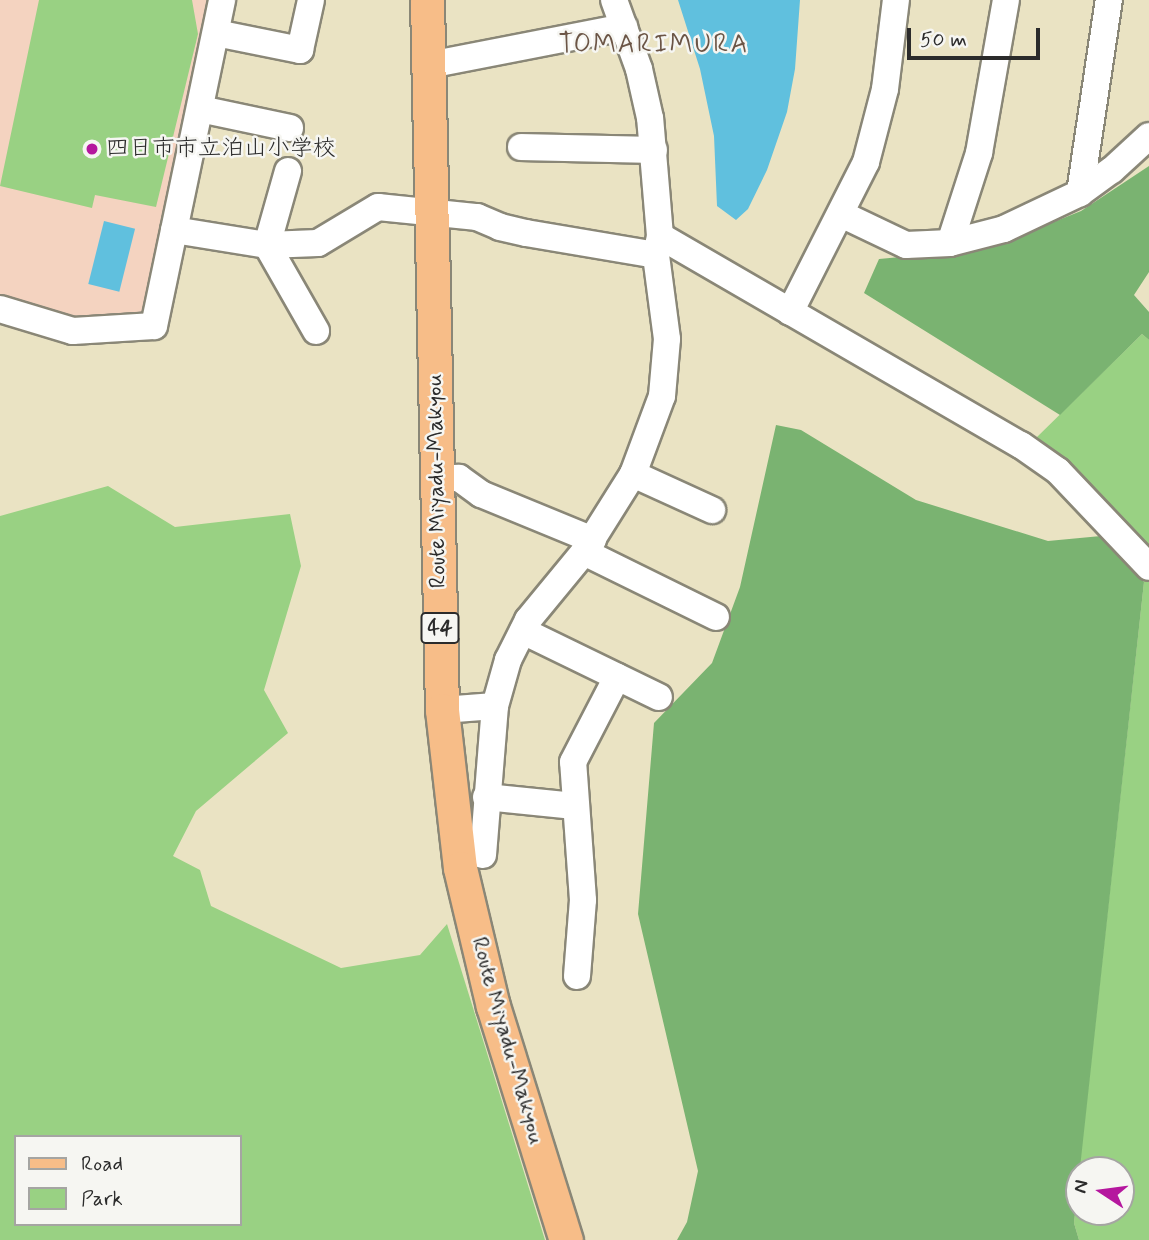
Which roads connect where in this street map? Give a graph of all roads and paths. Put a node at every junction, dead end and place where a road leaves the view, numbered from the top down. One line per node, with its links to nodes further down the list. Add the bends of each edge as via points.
1 (222, 0): 9 (street)
2 (311, 0): 9 (street, via 300,50)
3 (427, 0): 10 (main road, Route Miyadu-Makyou / 44)
4 (614, 0): 8 (street)
5 (896, 0): 19 (street, via 885,89 866,162)
6 (1006, 0): 21 (street, via 979,152)
7 (1109, 0): 17 (street)
8 (624, 27): 10 (street); 15 (street, via 639,69)
9 (216, 33): 11 (street)
10 (429, 65): 18 (main road, Route Miyadu-Makyou / 44)
11 (200, 109): 12 (street); 20 (street)
12 (290, 128)
13 (1149, 136): 17 (street)
14 (521, 147): 15 (street)
15 (654, 150): 23 (street)
16 (288, 171): 22 (street)
17 (1080, 193): 21 (street, via 1004,229)
18 (430, 211): 22 (street, via 378,207 318,243); 23 (street, via 477,217 526,233); 28 (main road, Route Miyadu-Makyou / 44)
19 (841, 214): 21 (street, via 906,245); 25 (street)
20 (174, 230): 22 (street); 24 (street, via 153,326 72,331)
21 (950, 243)
22 (267, 245): 26 (street)
23 (658, 246): 25 (street); 27 (street, via 666,362 657,415)
24 (0, 309)
25 (790, 312): 31 (street, via 1058,471)
26 (316, 331)
27 (634, 474): 29 (street); 30 (street)
28 (437, 479): 30 (street, via 458,478 481,494); 37 (main road, Route Miyadu-Makyou / 44)
29 (712, 510)
30 (588, 546): 32 (street); 33 (street, via 547,593)
31 (1149, 567)
32 (716, 617)
33 (523, 631): 34 (street); 36 (street, via 508,660)
34 (617, 677): 35 (street); 39 (street, via 573,762)
35 (659, 697)
36 (495, 706): 37 (street); 38 (street)
37 (442, 710): 42 (main road, Route Miyadu-Makyou / 44, via 460,868 487,981)
38 (486, 797): 39 (street); 40 (street)
39 (575, 806): 41 (street, via 583,901)
40 (483, 855)
41 (577, 976)
42 (566, 1240)

